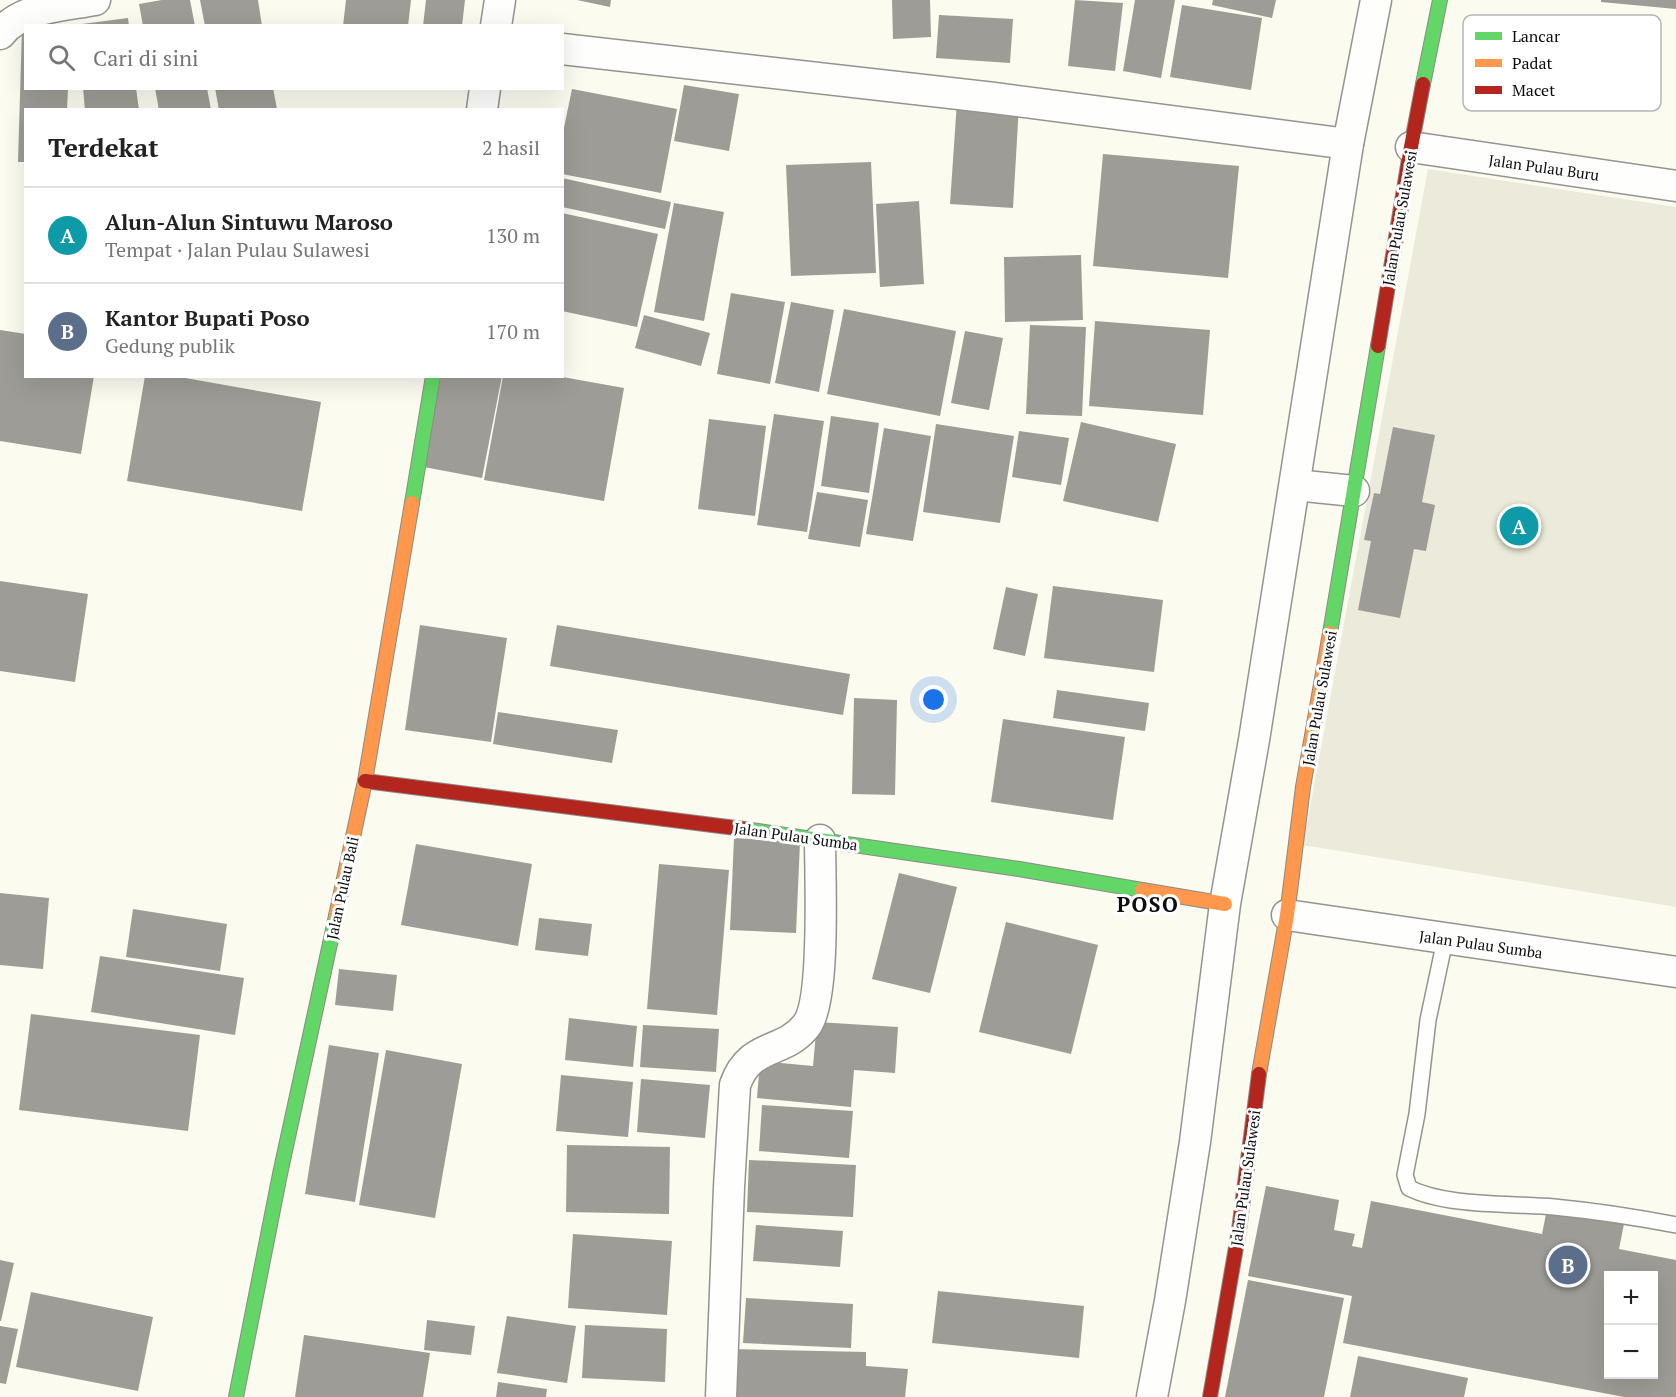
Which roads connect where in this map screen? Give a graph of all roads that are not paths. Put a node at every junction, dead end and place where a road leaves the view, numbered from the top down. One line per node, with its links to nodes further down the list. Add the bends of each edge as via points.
1 (94, 0): 6 (street, via 31,13)
2 (500, 0): 5 (street)
3 (1376, 0): 10 (street)
4 (1440, 0): 11 (street, Jalan Pulau Sulawesi)
5 (496, 24)
6 (0, 34)
7 (564, 49): 10 (street, via 994,98)
8 (485, 90): 9 (street)
9 (482, 108)
10 (1348, 144): 14 (street)
11 (1411, 147): 12 (street, Jalan Pulau Buru); 15 (street, Jalan Pulau Sulawesi)
12 (1676, 186)
13 (433, 378): 16 (street, Jalan Pulau Bali)
14 (1294, 485): 15 (street); 18 (street)
15 (1354, 491): 19 (street, Jalan Pulau Sulawesi, via 1303,787)
16 (364, 781): 17 (street, Jalan Pulau Sumba); 23 (street, Jalan Pulau Bali)
17 (820, 840): 18 (street, Jalan Pulau Sumba); 24 (street, via 820,955 814,1012 796,1036 749,1059 735,1085)
18 (1225, 904): 25 (street, via 1193,1153)
19 (1287, 915): 20 (street, Jalan Pulau Sumba); 26 (street, Jalan Pulau Sulawesi)
20 (1445, 940): 21 (street, Jalan Pulau Sumba); 22 (lane, via 1428,1020 1405,1175 1409,1188 1454,1200 1611,1213)
21 (1676, 972)
22 (1676, 1225)
23 (236, 1397)
24 (721, 1397)
25 (1152, 1397)
26 (1210, 1397)

